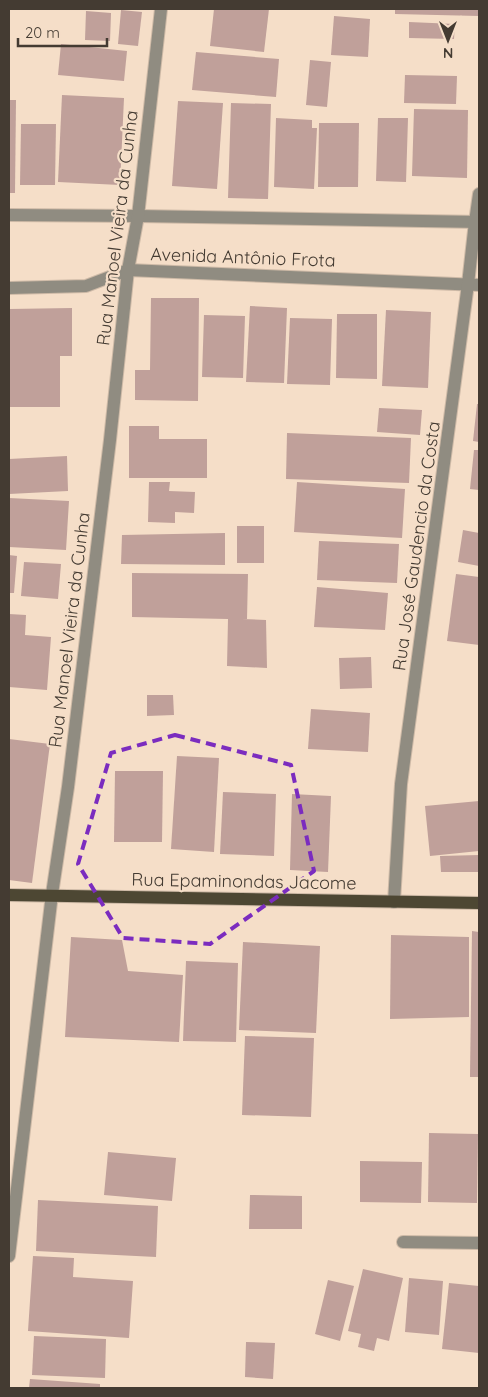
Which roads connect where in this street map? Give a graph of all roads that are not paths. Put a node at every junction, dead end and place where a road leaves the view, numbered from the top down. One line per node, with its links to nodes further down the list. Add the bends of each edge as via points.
1 (161, 9): 4 (street, Rua Manoel Vieira da Cunha)
2 (479, 194): 5 (street, Rua José Gaudencio da Costa)
3 (9, 215): 4 (street)
4 (138, 216): 5 (street); 6 (street, Rua Manoel Vieira da Cunha)
5 (477, 222): 7 (street, Rua José Gaudencio da Costa)
6 (128, 270): 7 (street, Avenida Antônio Frota); 8 (street, Avenida Antônio Frota, via 86,286); 10 (street, Rua Manoel Vieira da Cunha, via 68,787)
7 (474, 284): 11 (street, Rua José Gaudencio da Costa, via 402,784)
8 (9, 288)
9 (9, 894): 10 (main road, Rua Epaminondas Jacome)
10 (52, 894): 11 (main road, Rua Epaminondas Jacome); 15 (street, Rua Manoel Vieira da Cunha)
11 (394, 902): 12 (main road, Rua Epaminondas Jacome)
12 (479, 903)
13 (403, 1242): 14 (street)
14 (479, 1243)
15 (9, 1256)

